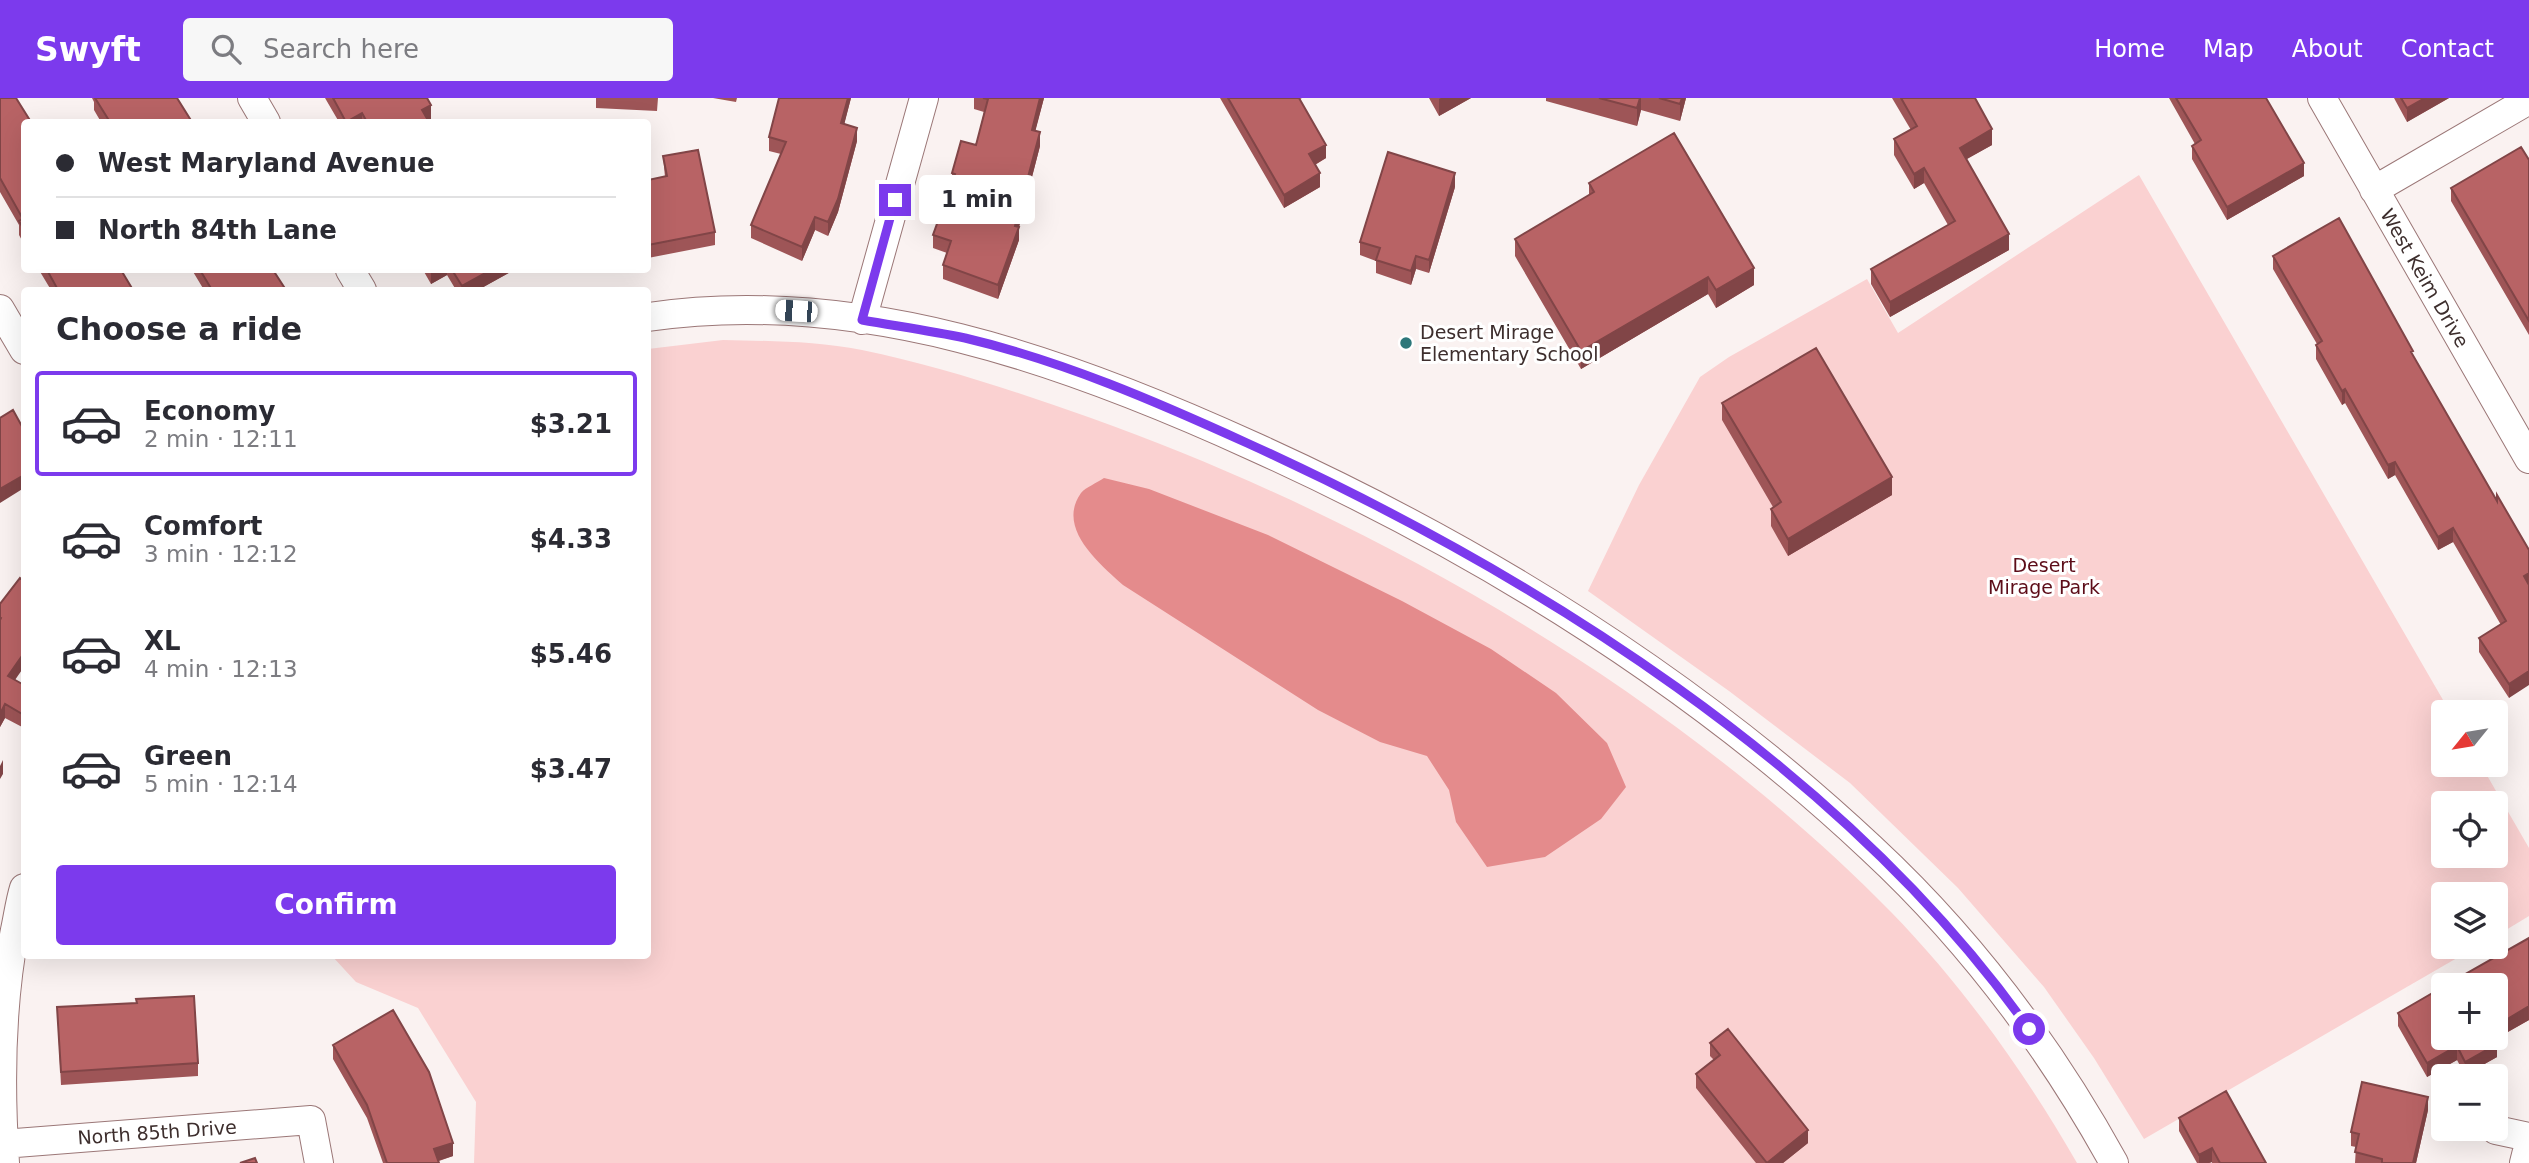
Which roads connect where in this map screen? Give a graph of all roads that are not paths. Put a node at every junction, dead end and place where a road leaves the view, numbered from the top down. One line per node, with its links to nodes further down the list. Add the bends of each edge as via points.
1 (252, 98): 5 (street)
2 (924, 98): 9 (street)
3 (2322, 98): 6 (street, West Keim Drive)
4 (2529, 100): 6 (street)
5 (264, 119)
6 (2374, 190): 11 (street, West Keim Drive)
7 (0, 309): 10 (street)
8 (651, 317): 9 (street, via 735,308)
9 (862, 320): 18 (street, via 965,338 1055,365 1172,409 1372,503 1619,648 1813,795 1928,905 2059,1070)
10 (14, 347)
11 (2529, 459)
12 (16, 889): 16 (street, via 2,1036)
13 (2508, 1133): 14 (street)
14 (2529, 1137)
15 (2529, 1143): 19 (street)
16 (4, 1153): 17 (street, North 85th Drive, via 311,1120)
17 (319, 1163)
18 (2114, 1163)
19 (2524, 1163)

